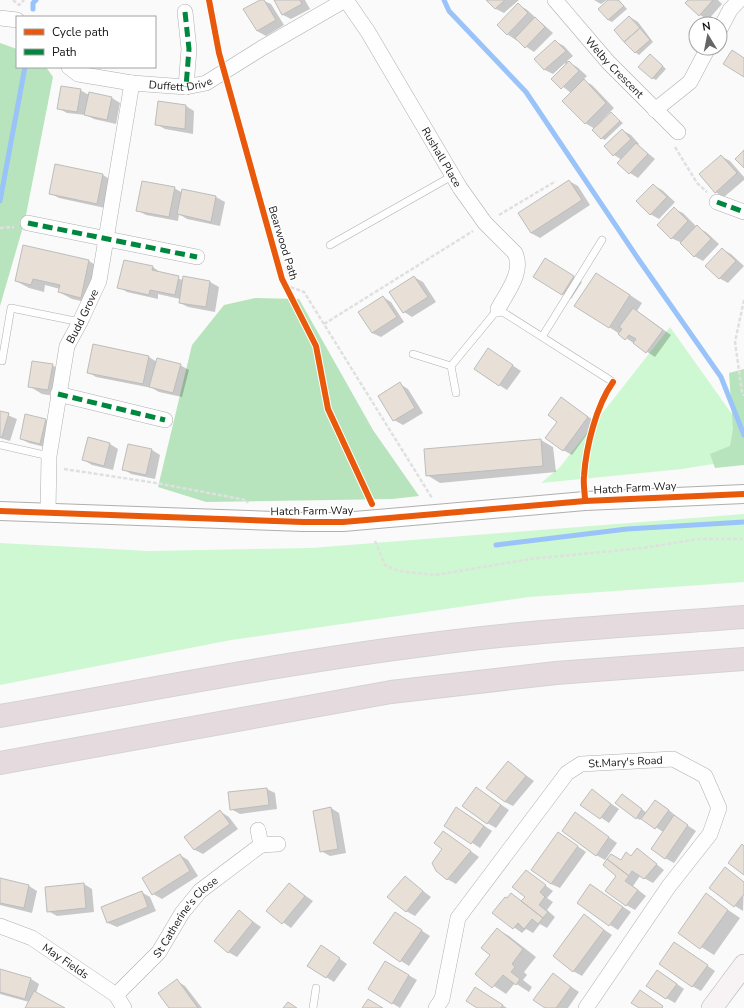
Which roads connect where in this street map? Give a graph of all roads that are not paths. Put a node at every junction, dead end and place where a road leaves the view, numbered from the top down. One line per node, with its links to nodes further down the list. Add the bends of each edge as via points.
1 (346, 0): 11 (street, Duffett Drive, via 206,82); 14 (street, Rushall Place, via 368,32)
2 (555, 0): 12 (street, Welby Crescent, via 608,62)
3 (739, 0): 5 (street)
4 (185, 12): 11 (street, via 189,49)
5 (728, 17)
6 (0, 18): 7 (street)
7 (16, 20)
8 (704, 56): 12 (street, via 690,82)
9 (70, 68): 10 (street, Duffett Drive, via 78,74)
10 (132, 82): 11 (street, Duffett Drive); 18 (street, Budd Grove)
11 (186, 87)
12 (655, 110): 13 (street, Welby Crescent)
13 (676, 138)
14 (452, 176): 20 (lane); 22 (street, Rushall Place, via 485,224 512,248 519,264)
15 (717, 202): 16 (street)
16 (744, 212)
17 (28, 223): 18 (street)
18 (106, 238): 21 (street); 23 (street, Budd Grove, via 99,281)
19 (602, 240): 24 (lane)
20 (330, 246)
21 (197, 257)
22 (498, 309): 24 (lane); 27 (lane)
23 (80, 322): 26 (lane, via 10,308); 30 (street, Budd Grove, via 67,346)
24 (542, 338): 28 (lane)
25 (413, 354): 27 (lane)
26 (2, 361)
27 (451, 366): 29 (lane)
28 (613, 382)
29 (456, 393)
30 (58, 394): 31 (street); 33 (street, Budd Grove)
31 (165, 420)
32 (0, 445): 33 (lane)
33 (49, 456): 36 (street, Budd Grove)
34 (744, 494): 36 (street, Hatch Farm Way, via 585,501 343,522)
35 (0, 511): 36 (street, Hatch Farm Way)
36 (48, 513)
37 (744, 617): 39 (highway, via 432,643)
38 (744, 659): 40 (highway, via 556,673 391,692)
39 (0, 716)
40 (0, 763)
41 (258, 830): 43 (street)
42 (278, 844): 43 (street)
43 (261, 845): 47 (street, St Catherine's Close, via 200,891 182,913 159,952)
44 (0, 926): 47 (street, May Fields, via 32,938)
45 (744, 965): 52 (main road)
46 (316, 988): 49 (lane)
47 (116, 995): 48 (street, May Fields)
48 (124, 1008)
49 (313, 1008)
50 (436, 1008): 51 (street, St.Mary's Road, via 442,999 458,918 567,773 581,764 673,759 705,776 719,808 710,834 669,886)
51 (586, 1008)
52 (712, 1008)

